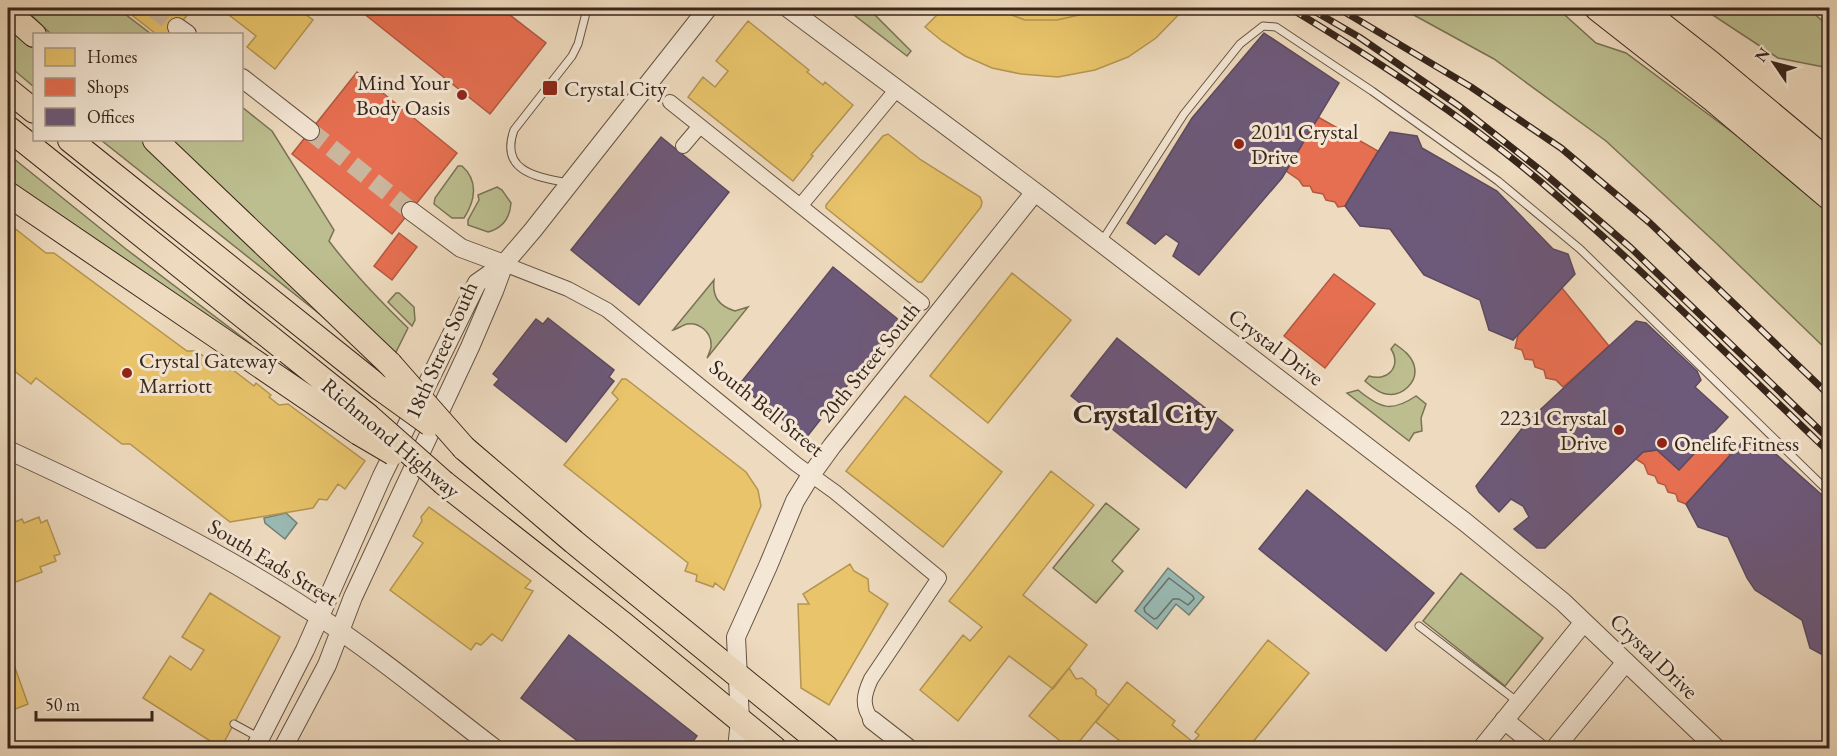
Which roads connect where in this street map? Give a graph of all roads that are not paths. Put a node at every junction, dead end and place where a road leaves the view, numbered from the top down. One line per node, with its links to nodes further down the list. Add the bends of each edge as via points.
1 (708, 8): 20 (street, 18th Street South)
2 (788, 8): 9 (street, Crystal Drive)
3 (1598, 8): 23 (highway)
4 (1639, 8): 19 (highway)
5 (8, 12): 7 (highway)
6 (586, 13): 20 (lane, via 572,56 514,130 511,140 513,159 522,169 537,177)
7 (33, 33)
8 (243, 79): 15 (street)
9 (897, 89): 21 (street, Crystal Drive); 24 (street)
10 (8, 90): 12 (highway)
11 (670, 102): 13 (street)
12 (33, 110)
13 (700, 126): 18 (street); 24 (street)
14 (8, 128): 29 (highway, Richmond Highway)
15 (310, 131)
16 (71, 141): 30 (highway, Richmond Highway, bridge, via 380,388)
17 (156, 141): 30 (highway, bridge, via 390,364)
18 (683, 146)
19 (1830, 164)
20 (569, 184): 27 (street, 18th Street South)
21 (1035, 192): 26 (street, Crystal Drive); 32 (street, 20th Street South)
22 (8, 194): 29 (highway)
23 (1830, 197)
24 (801, 205): 28 (street)
25 (411, 211): 27 (street, South Bell Street, via 461,248)
26 (1100, 242): 33 (lane, via 1171,132 1240,44 1263,26 1276,27 1498,181 1580,249); 35 (street, Crystal Drive, via 1465,522)
27 (504, 264): 32 (street, South Bell Street, via 568,289 607,310); 34 (street, 18th Street South, via 477,283); 37 (street, 18th Street South)
28 (922, 303)
29 (363, 424): 43 (highway, Richmond Highway, bridge, via 623,624)
30 (464, 448): 39 (highway, Richmond Highway)
31 (8, 450): 34 (street, South Eads Street, via 176,532)
32 (811, 475): 39 (street, 20th Street South, via 795,501 736,637); 41 (street, South Bell Street, via 939,578 871,679 864,705)
33 (1830, 493)
34 (319, 616): 37 (street, South Eads Street); 45 (street, 18th Street South)
35 (1584, 622): 38 (street, Crystal Drive); 40 (street)
36 (1419, 626): 40 (lane)
37 (340, 630): 46 (street, 18th Street South, via 327,665); 47 (street, South Eads Street)
38 (1626, 662): 54 (street); 55 (street, Crystal Drive)
39 (739, 677): 43 (street, 20th Street South); 50 (highway, Richmond Highway)
40 (1518, 702): 42 (street)
41 (872, 720): 51 (street)
42 (1504, 720): 52 (street); 53 (street)
43 (740, 721): 48 (street, 20th Street South); 49 (highway, Richmond Highway)
44 (234, 724): 45 (lane)
45 (258, 743)
46 (283, 748)
47 (494, 748)
48 (737, 748)
49 (774, 748)
50 (827, 748)
51 (908, 748)
52 (1482, 748)
53 (1539, 748)
54 (1555, 748)
55 (1716, 748)

